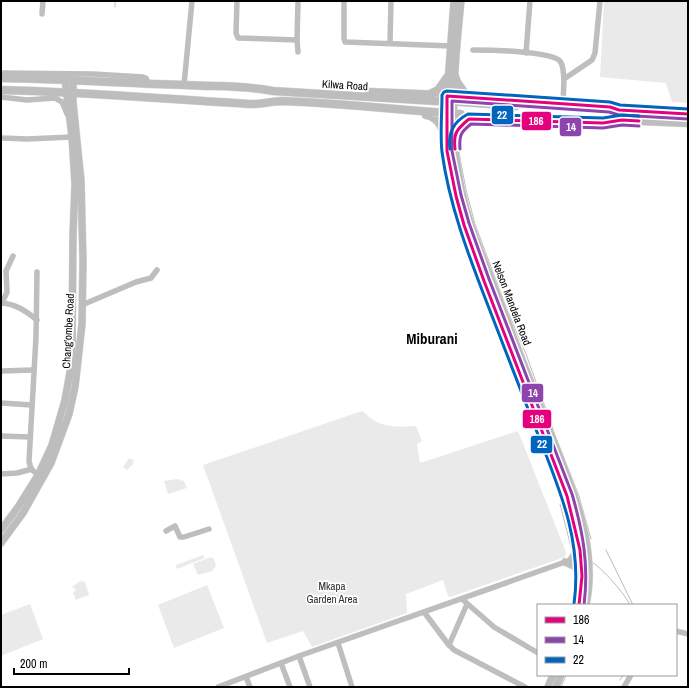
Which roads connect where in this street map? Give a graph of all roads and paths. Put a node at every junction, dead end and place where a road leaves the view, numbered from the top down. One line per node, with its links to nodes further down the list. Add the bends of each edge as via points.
1 (43, 1): 11 (street)
2 (192, 1): 24 (street)
3 (237, 1): 12 (street, via 238,38)
4 (298, 1): 12 (street)
5 (344, 1): 13 (street, via 345,42)
6 (391, 1): 13 (street)
7 (454, 1): 14 (main road, Nelson Mandela Road)
8 (461, 1): 19 (main road, Nelson Mandela Road)
9 (530, 1): 17 (street)
10 (600, 1): 21 (street, via 595,53 592,60)
11 (42, 14)
12 (297, 40): 16 (street)
13 (390, 43): 14 (street)
14 (451, 46): 19 (main road, Nelson Mandela Road)
15 (474, 50): 17 (street)
16 (298, 52)
17 (526, 53): 21 (street, via 559,60 562,63)
18 (1, 73): 23 (street, via 136,76 146,78)
19 (451, 75): 29 (main road, Nelson Mandela Road); 31 (highway); 32 (highway)
20 (1, 78): 22 (highway, Kilwa Road)
21 (564, 79): 34 (street)
22 (69, 80): 23 (highway, Kilwa Road); 27 (main road, Chang'ombe Road)
23 (148, 83): 24 (highway, Kilwa Road)
24 (184, 85): 31 (highway, Kilwa Road, via 254,87 273,92)
25 (1, 90): 26 (highway, Kilwa Road)
26 (56, 92): 27 (highway, Kilwa Road); 33 (main road)
27 (70, 92): 28 (highway, Kilwa Road); 33 (main road, Chang'ombe Road)
28 (82, 92): 33 (main road); 36 (highway, Kilwa Road, via 252,104 280,101)
29 (450, 96): 31 (highway); 32 (highway); 39 (main road, Nelson Mandela Road)
30 (1, 97): 38 (street, via 26,100 55,98 62,102)
31 (432, 98): 32 (highway, Kilwa Road, bridge)
32 (464, 99): 34 (highway); 35 (highway, Kilwa Road)
33 (70, 104): 38 (main road, Chang'ombe Road); 51 (main road, Chang'ombe Road, via 81,181)
34 (563, 104): 35 (highway, via 610,107)
35 (619, 110): 37 (highway, Kilwa Road)
36 (430, 114): 39 (highway); 41 (highway, Kilwa Road, bridge); 46 (highway, via 438,121)
37 (688, 114)
38 (70, 119): 43 (main road, Chang'ombe Road)
39 (450, 119): 40 (highway); 45 (main road, Nelson Mandela Road); 46 (main road, Nelson Mandela Road)
40 (469, 120): 41 (highway, via 603,123); 45 (highway, via 458,128)
41 (622, 120): 42 (highway, Kilwa Road)
42 (688, 123)
43 (72, 137): 44 (street); 63 (main road, Chang'ombe Road, via 75,184 72,362 65,400 52,445)
44 (1, 138)
45 (454, 139): 69 (main road, Nelson Mandela Road, via 458,177 469,220 564,470 580,517)
46 (447, 151): 68 (main road, Nelson Mandela Road, via 464,225 567,496)
47 (13, 256): 50 (street, via 6,271 7,292)
48 (157, 270): 51 (street, via 151,278)
49 (37, 272): 52 (street)
50 (1, 303): 52 (street, via 18,306)
51 (82, 305): 67 (main road, Chang'ombe Road, via 80,352 75,387 52,463 23,513)
52 (37, 320): 53 (street)
53 (34, 370): 54 (street); 56 (street)
54 (1, 371)
55 (1, 403): 56 (street)
56 (32, 405): 57 (street)
57 (31, 427): 59 (street); 60 (street)
58 (1, 436): 59 (street)
59 (19, 437): 60 (street)
60 (30, 437): 61 (street, via 29,461)
61 (32, 469): 62 (street); 63 (street)
62 (1, 474)
63 (38, 475): 64 (main road, Chang'ombe Road)
64 (1, 530)
65 (208, 530): 66 (street, via 184,537 180,537 175,526)
66 (166, 531)
67 (1, 544)
68 (580, 546): 69 (main road, Nelson Mandela Road); 70 (main road)
69 (584, 556): 70 (street); 71 (main road, Nelson Mandela Road); 75 (main road, Nelson Mandela Road, via 589,583)
70 (568, 561): 71 (main road); 72 (street)
71 (582, 575): 74 (main road, Nelson Mandela Road)
72 (462, 599): 73 (street); 76 (street)
73 (467, 604): 80 (street); 81 (street, via 494,627)
74 (579, 604)
75 (586, 604)
76 (424, 612): 79 (street); 80 (street)
77 (677, 631): 78 (street)
78 (688, 634)
79 (338, 642): 82 (street); 92 (street)
80 (449, 645): 93 (street, via 463,656)
81 (537, 652)
82 (299, 656): 83 (street); 91 (street)
83 (281, 663): 87 (street); 90 (street)
84 (553, 676): 94 (main road)
85 (561, 676): 95 (main road)
86 (630, 676): 96 (street)
87 (246, 677): 88 (street); 89 (street)
88 (218, 687)
89 (250, 687)
90 (290, 687)
91 (310, 687)
92 (352, 687)
93 (526, 687)
94 (548, 687)
95 (556, 687)
96 (624, 687)

